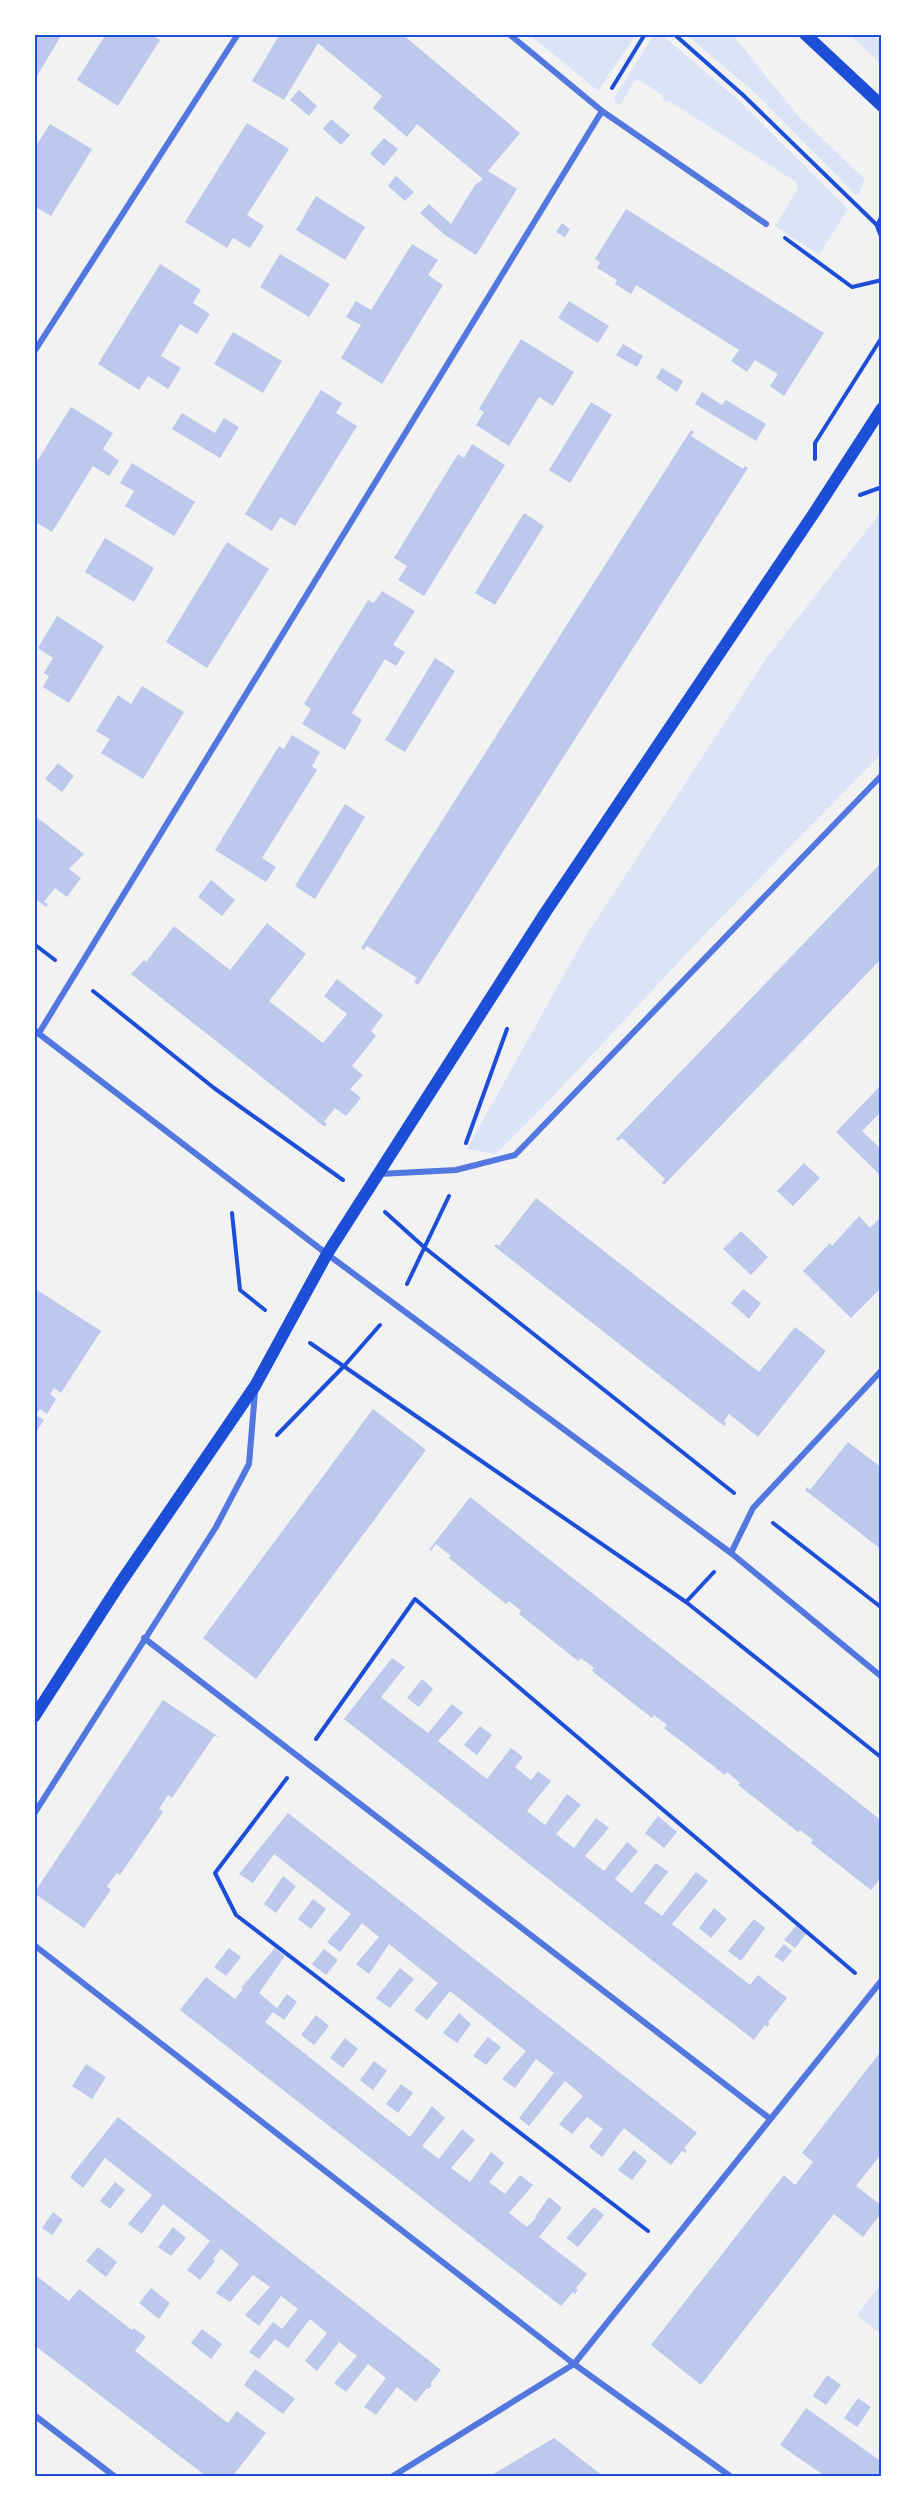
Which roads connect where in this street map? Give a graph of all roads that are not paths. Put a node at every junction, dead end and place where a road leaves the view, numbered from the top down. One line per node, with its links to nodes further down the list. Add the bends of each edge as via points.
1 (238, 34): 7 (street)
2 (509, 34): 5 (street)
3 (805, 34): 4 (main road)
4 (882, 106)
5 (602, 111): 6 (street); 10 (street)
6 (766, 224)
7 (34, 352)
8 (882, 408): 11 (main road, via 545,913)
9 (882, 775): 11 (street, via 515,1155 456,1170)
10 (37, 1031): 12 (street)
11 (379, 1174): 12 (main road)
12 (327, 1254): 14 (main road); 15 (street)
13 (882, 1370): 15 (street, via 753,1508)
14 (255, 1386): 16 (street, via 249,1464 216,1527); 18 (main road)
15 (731, 1553): 17 (street)
16 (144, 1638): 19 (street); 22 (street)
17 (882, 1677)
18 (34, 1716)
19 (34, 1814)
20 (34, 1945): 23 (street)
21 (882, 1980): 22 (street)
22 (769, 2118): 23 (street)
23 (574, 2364): 26 (street); 27 (street)
24 (34, 2415): 25 (street)
25 (114, 2476)
26 (393, 2476)
27 (730, 2476)

